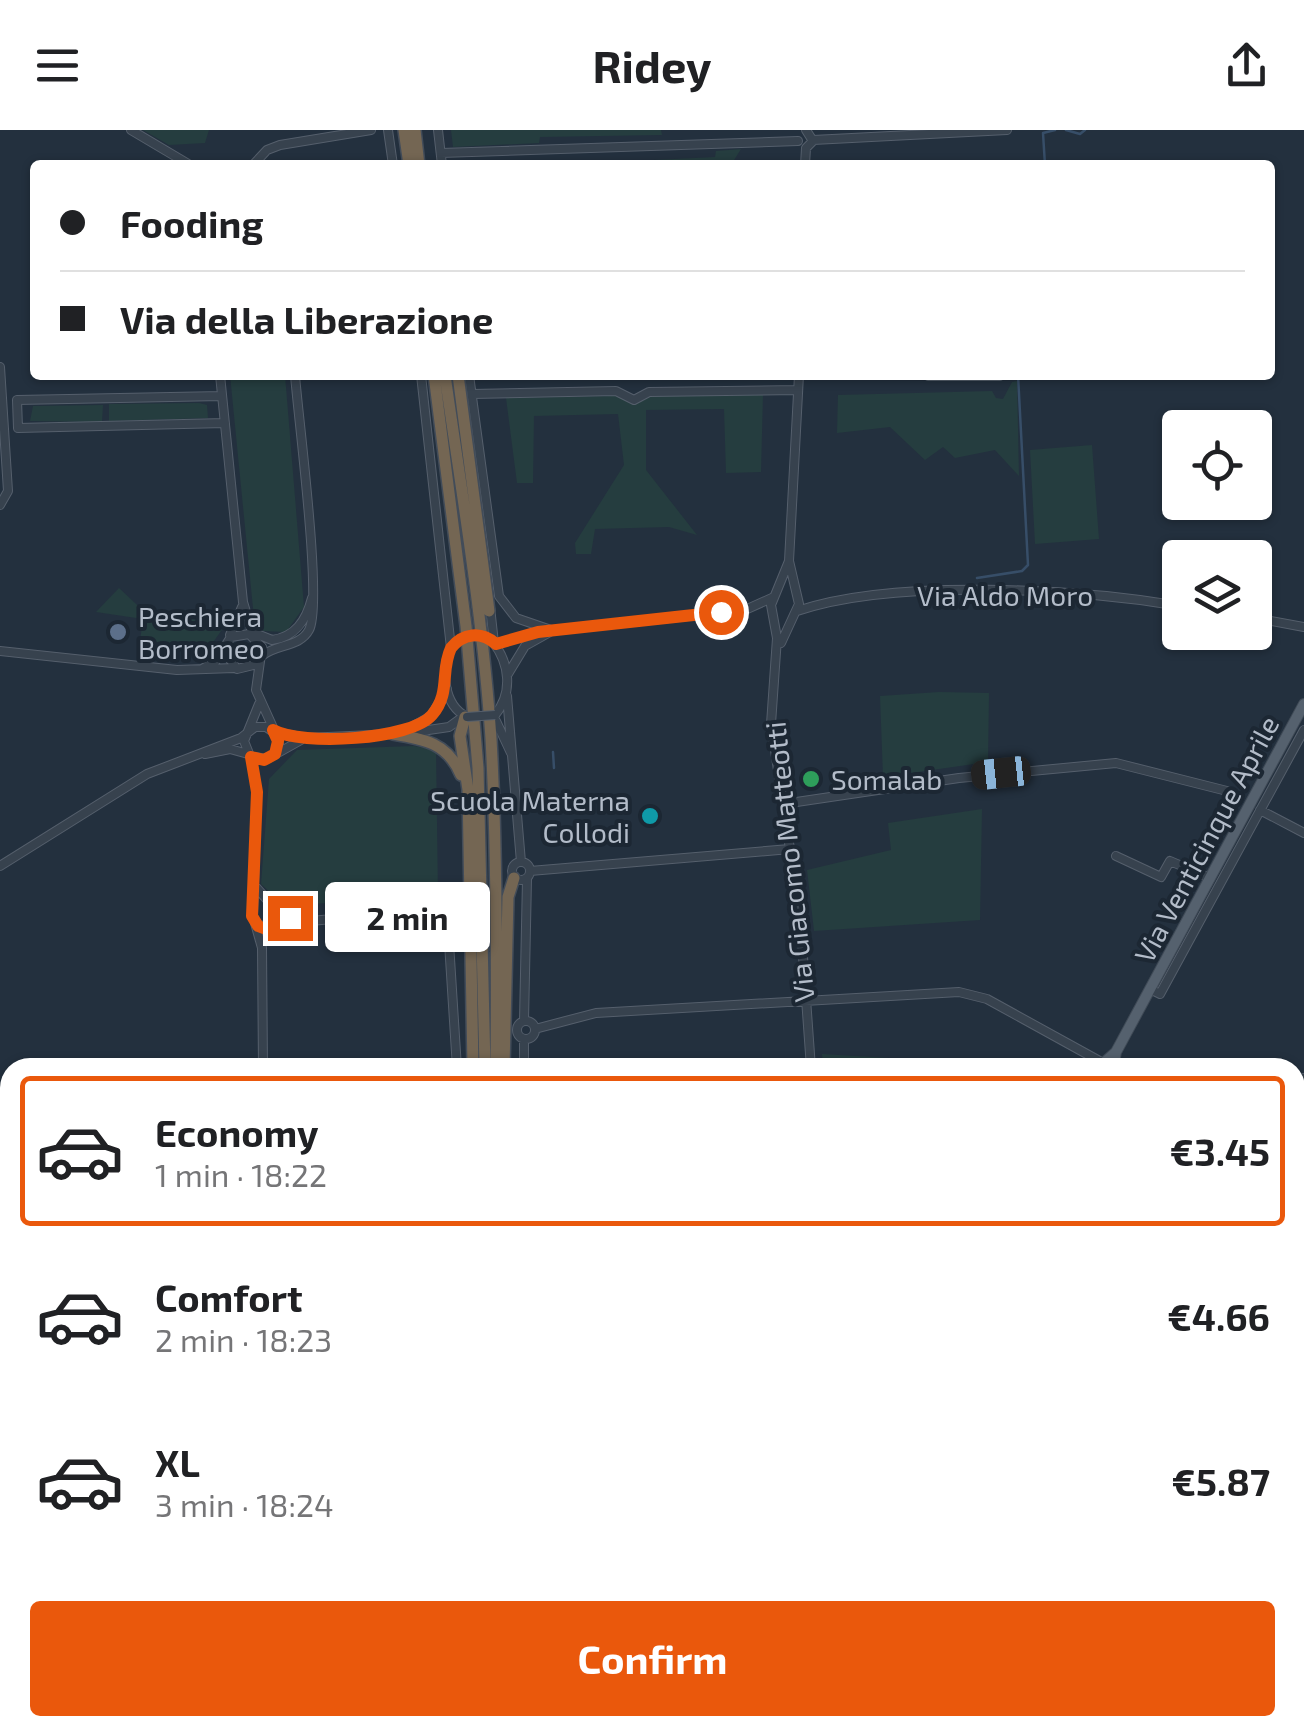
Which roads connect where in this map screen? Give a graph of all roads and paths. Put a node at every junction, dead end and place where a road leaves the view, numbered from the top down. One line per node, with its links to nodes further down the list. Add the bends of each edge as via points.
1 (131, 130): 14 (street)
2 (371, 130): 15 (street, via 285,144)
3 (388, 130): 16 (street)
4 (403, 130): 17 (highway)
5 (415, 130): 18 (highway)
6 (438, 130): 13 (street)
7 (666, 130): 11 (street)
8 (1006, 130): 9 (street)
9 (808, 134): 10 (street); 12 (street)
10 (798, 141): 11 (street); 12 (street)
11 (668, 145): 13 (street)
12 (806, 148): 20 (street)
13 (440, 153): 19 (street)
14 (182, 160)
15 (258, 160)
16 (392, 160)
17 (406, 160)
18 (418, 160)
19 (441, 160)
20 (805, 160)
21 (0, 367): 36 (street, via 8,491)
22 (220, 380): 34 (street)
23 (294, 380): 41 (street)
24 (421, 380): 54 (street)
25 (435, 380): 103 (highway, via 478,768)
26 (446, 380): 104 (highway, via 490,738)
27 (459, 380): 46 (highway)
28 (471, 380): 33 (street)
29 (799, 380): 32 (street)
30 (964, 380): 31 (street)
31 (964, 388)
32 (798, 390): 33 (street, via 650,392 634,400 616,391); 37 (street)
33 (472, 394): 38 (street)
34 (222, 396): 35 (street); 35 (street, via 17,400 18,428)
35 (225, 423): 42 (street)
36 (0, 505)
37 (789, 561): 39 (street); 40 (street)
38 (496, 581): 46 (street); 51 (street, via 516,618)
39 (775, 595): 40 (street, Via Aldo Moro); 45 (street); 48 (street, Via Giacomo Matteotti)
40 (794, 595): 43 (street, Via Aldo Moro); 47 (street)
41 (312, 598): 42 (street, via 302,622 272,640 256,636); 57 (street, via 305,636)
42 (243, 602): 53 (street)
43 (830, 602): 44 (street, Via Aldo Moro, via 1002,592); 47 (street, Via Aldo Moro)
44 (1162, 603)
45 (745, 610): 48 (street); 51 (street)
46 (490, 612): 52 (street)
47 (794, 614): 48 (street, Via Aldo Moro); 56 (street, Via Giacomo Matteotti)
48 (775, 615): 56 (street, Via Giacomo Matteotti)
49 (1272, 621): 50 (street)
50 (1304, 626)
51 (554, 630): 52 (street); 60 (street, via 524,646)
52 (493, 642): 54 (street, bridge, via 476,635); 60 (street)
53 (226, 644): 57 (street, via 250,634 260,644); 58 (street, via 225,656); 59 (street)
54 (451, 648): 61 (street)
55 (0, 650): 59 (street)
56 (777, 657): 80 (street, Via Giacomo Matteotti, via 771,724)
57 (261, 659): 58 (street); 62 (street)
58 (237, 669): 59 (street); 62 (street)
59 (202, 670)
60 (507, 676): 63 (street)
61 (447, 689): 66 (street); 71 (street, via 428,719)
62 (256, 690): 64 (street)
63 (507, 696): 67 (street); 76 (street)
64 (259, 704): 68 (street); 70 (street)
65 (1303, 707): 87 (main road, Via Venticinque Aprile)
66 (465, 717): 67 (street, bridge); 71 (street, via 448,727); 77 (highway, via 460,736)
67 (493, 718): 76 (street)
68 (273, 730): 70 (street, via 259,726); 72 (street); 75 (street)
69 (1304, 730): 81 (street, Via Venticinque Aprile)
70 (248, 732): 73 (street); 74 (street)
71 (393, 734): 72 (street); 77 (highway, via 437,744 457,764)
72 (306, 738): 75 (street)
73 (190, 755): 74 (street); 85 (street, via 135,780)
74 (249, 755): 75 (street); 79 (street)
75 (274, 755): 79 (street)
76 (512, 759): 86 (street)
77 (468, 790): 102 (highway)
78 (1227, 790): 80 (street, via 1116,763)
79 (257, 792): 88 (street)
80 (783, 804): 83 (street, Via Giacomo Matteotti)
81 (1260, 810): 82 (street); 95 (street, Via Venticinque Aprile, via 1160,994)
82 (1304, 833)
83 (790, 849): 86 (street); 96 (street, Via Giacomo Matteotti)
84 (1116, 856): 87 (street, via 1161,877 1170,860)
85 (0, 866)
86 (521, 872): 97 (street); 105 (highway, via 508,896)
87 (1210, 878): 95 (main road, Via Venticinque Aprile)
88 (254, 882): 89 (street); 90 (street)
89 (274, 908): 90 (street, via 259,905); 91 (street); 93 (street)
90 (254, 912): 92 (street)
91 (302, 920): 93 (street); 101 (street, via 417,911 434,917 449,946)
92 (258, 926): 93 (street); 94 (street)
93 (272, 927): 94 (street)
94 (262, 948): 100 (street)
95 (1150, 989): 109 (main road, Via Venticinque Aprile)
96 (805, 1000): 98 (street, via 596,1013); 107 (street, Via Giacomo Matteotti); 108 (street, via 967,994)
97 (524, 1021): 98 (street); 99 (street, via 516,1029)
98 (535, 1030): 99 (street)
99 (524, 1039): 106 (street)
100 (262, 1058)
101 (456, 1058)
102 (473, 1058)
103 (485, 1058)
104 (496, 1058)
105 (504, 1058)
106 (524, 1058)
107 (810, 1058)
108 (1092, 1058)
109 (1112, 1058)

